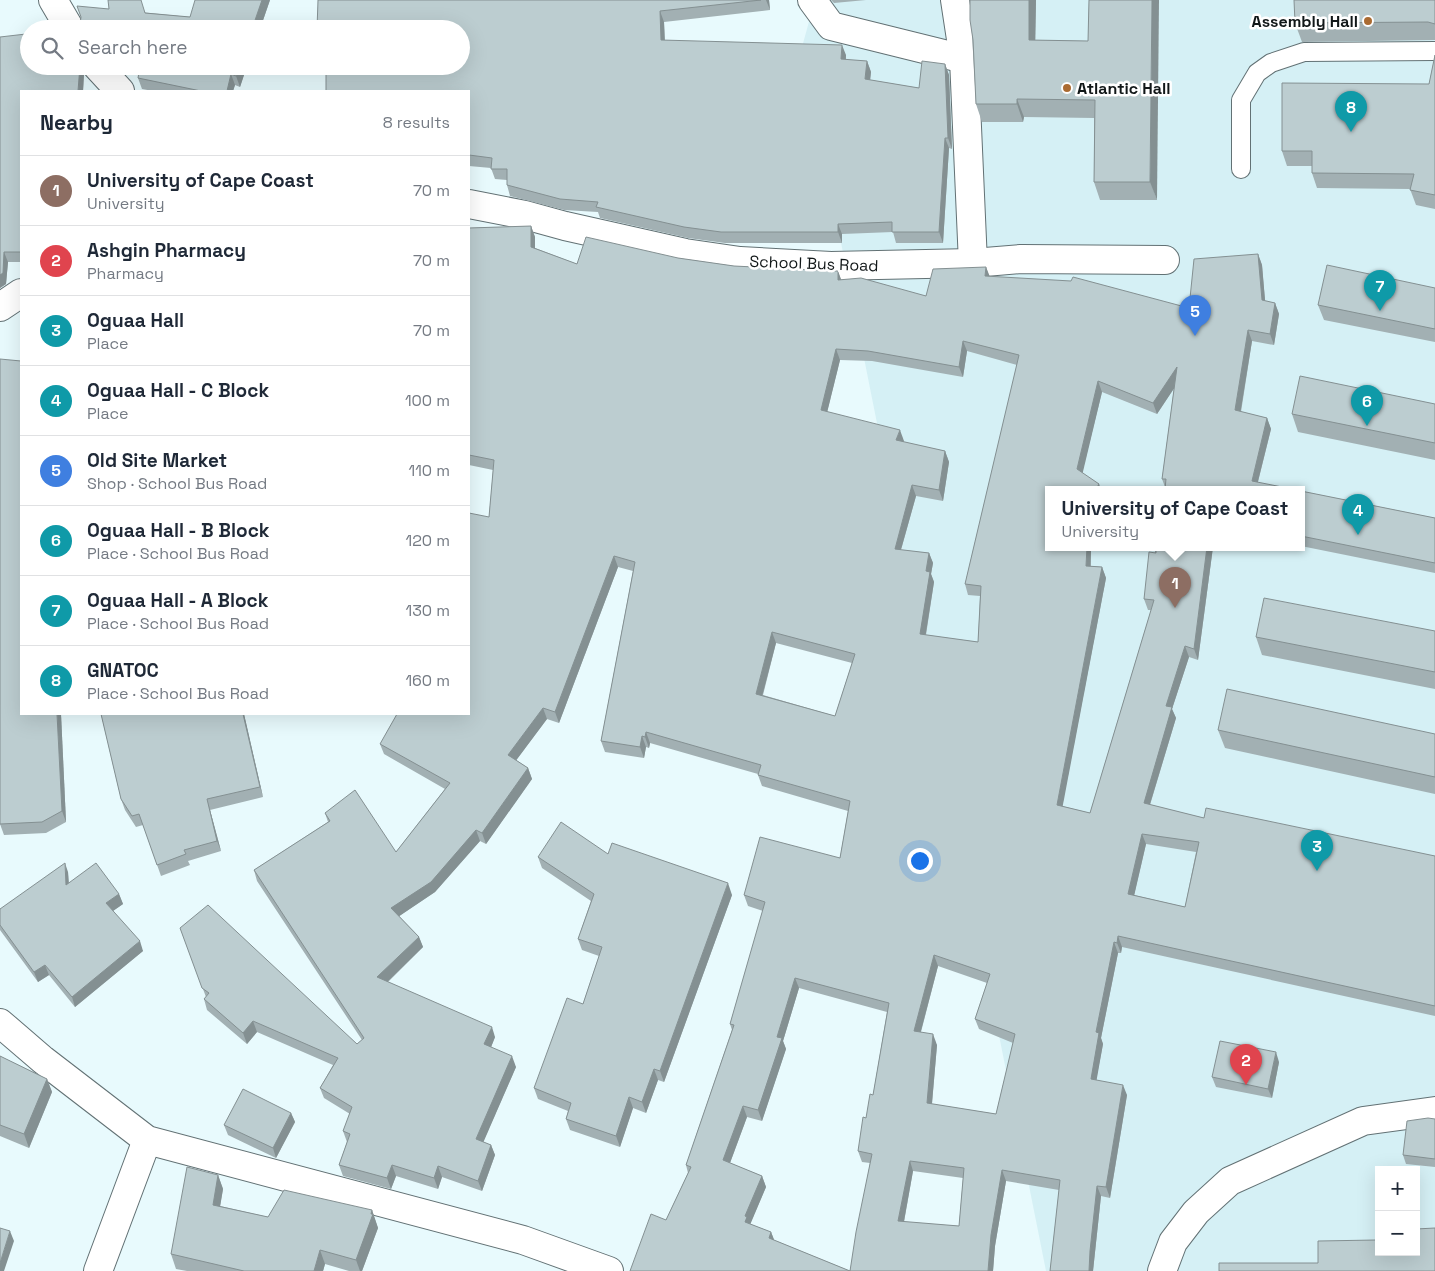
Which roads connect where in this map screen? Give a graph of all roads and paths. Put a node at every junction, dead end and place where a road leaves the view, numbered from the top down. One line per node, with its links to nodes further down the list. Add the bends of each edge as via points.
1 (53, 0): 4 (street)
2 (812, 0): 6 (street, via 832,26)
3 (956, 0): 6 (street)
4 (65, 20)
5 (1435, 51): 9 (lane, via 1304,52 1271,63 1257,73 1241,100)
6 (964, 59): 12 (street)
7 (105, 75): 8 (street)
8 (119, 90)
9 (1241, 169)
10 (470, 204): 12 (street, School Bus Road, via 685,253 740,261 832,266)
11 (1165, 260): 12 (street, School Bus Road, via 1021,259)
12 (973, 263)
13 (20, 294): 14 (street)
14 (0, 307)
15 (0, 1023): 17 (street)
16 (1435, 1111): 20 (street, via 1363,1121 1230,1181 1196,1212 1173,1242)
17 (148, 1140): 18 (street); 19 (street, via 523,1240)
18 (98, 1271)
19 (609, 1271)
20 (1162, 1271)

